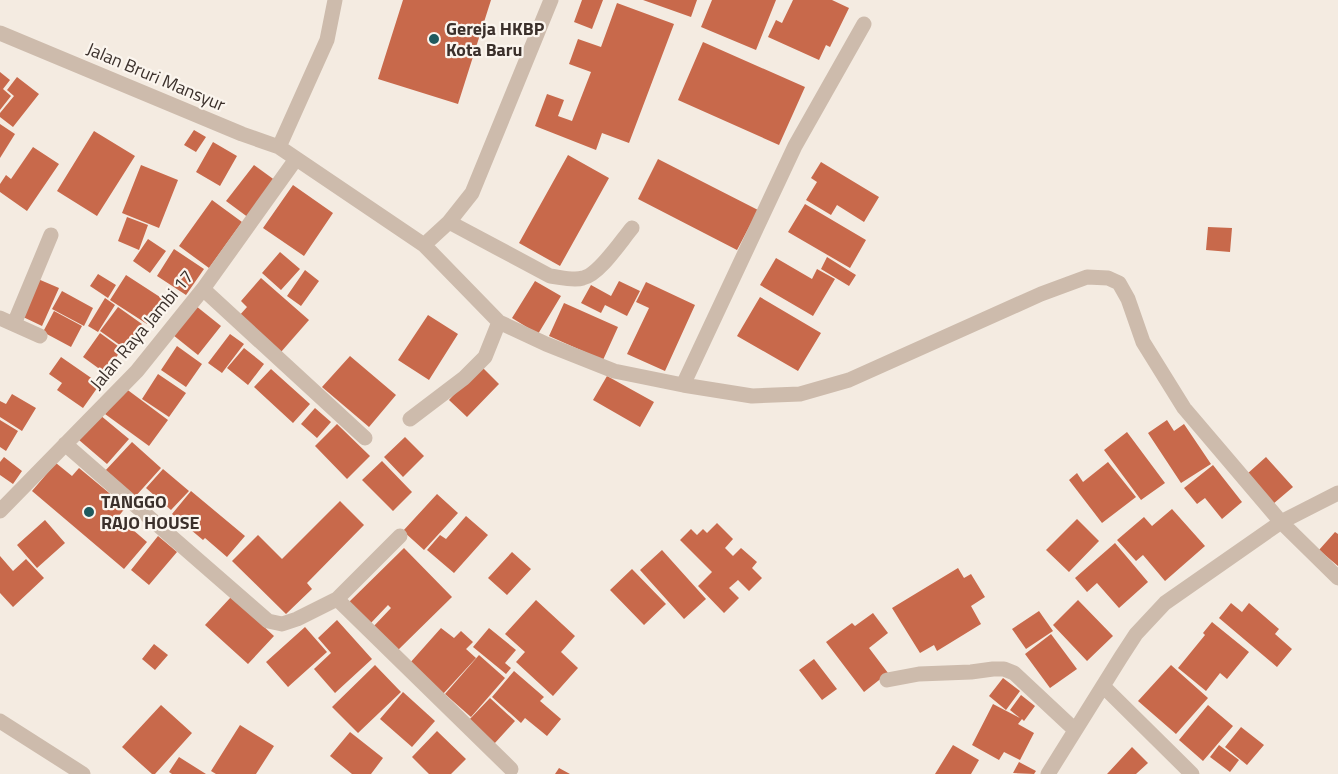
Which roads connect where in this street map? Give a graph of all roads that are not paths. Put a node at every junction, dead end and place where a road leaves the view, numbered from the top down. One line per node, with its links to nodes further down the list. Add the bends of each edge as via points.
1 (335, 0): 5 (street, via 327,40)
2 (551, 0): 7 (street, via 472,193)
3 (864, 24): 15 (street, via 795,146)
4 (0, 33): 5 (street, Jalan Bruri Mansyur)
5 (279, 147): 6 (street, Jalan Bruri Mansyur)
6 (296, 159): 10 (street, Jalan Bruri Mansyur); 11 (street, Jalan Raya Jambi 17)
7 (449, 222): 8 (street, via 550,276 567,278 583,278 595,272); 10 (street)
8 (632, 228)
9 (51, 235): 12 (street)
10 (424, 245): 13 (street, Jalan Bruri Mansyur)
11 (203, 289): 17 (street); 18 (street, Jalan Raya Jambi 17, via 137,371)
12 (7, 321): 14 (street)
13 (498, 322): 15 (street, via 614,371); 16 (street, via 485,357)
14 (40, 336)
15 (684, 385): 21 (street, via 752,396 800,394 849,380 1041,294 1087,277 1108,278 1119,283 1143,342 1184,408)
16 (410, 419)
17 (365, 438)
18 (65, 444): 20 (street, Jalan Raya Jambi 17); 24 (street, via 268,621 282,624)
19 (1338, 493): 21 (street)
20 (0, 511)
21 (1281, 522): 23 (street); 26 (street, via 1166,603 1137,634)
22 (400, 536): 24 (street)
23 (1338, 578)
24 (337, 599): 29 (street)
25 (887, 680): 28 (street, via 1004,669 1014,673)
26 (1104, 687): 28 (street); 32 (street)
27 (0, 721): 30 (street)
28 (1075, 730): 31 (street)
29 (510, 769)
30 (83, 774)
31 (1048, 774)
32 (1192, 774)

